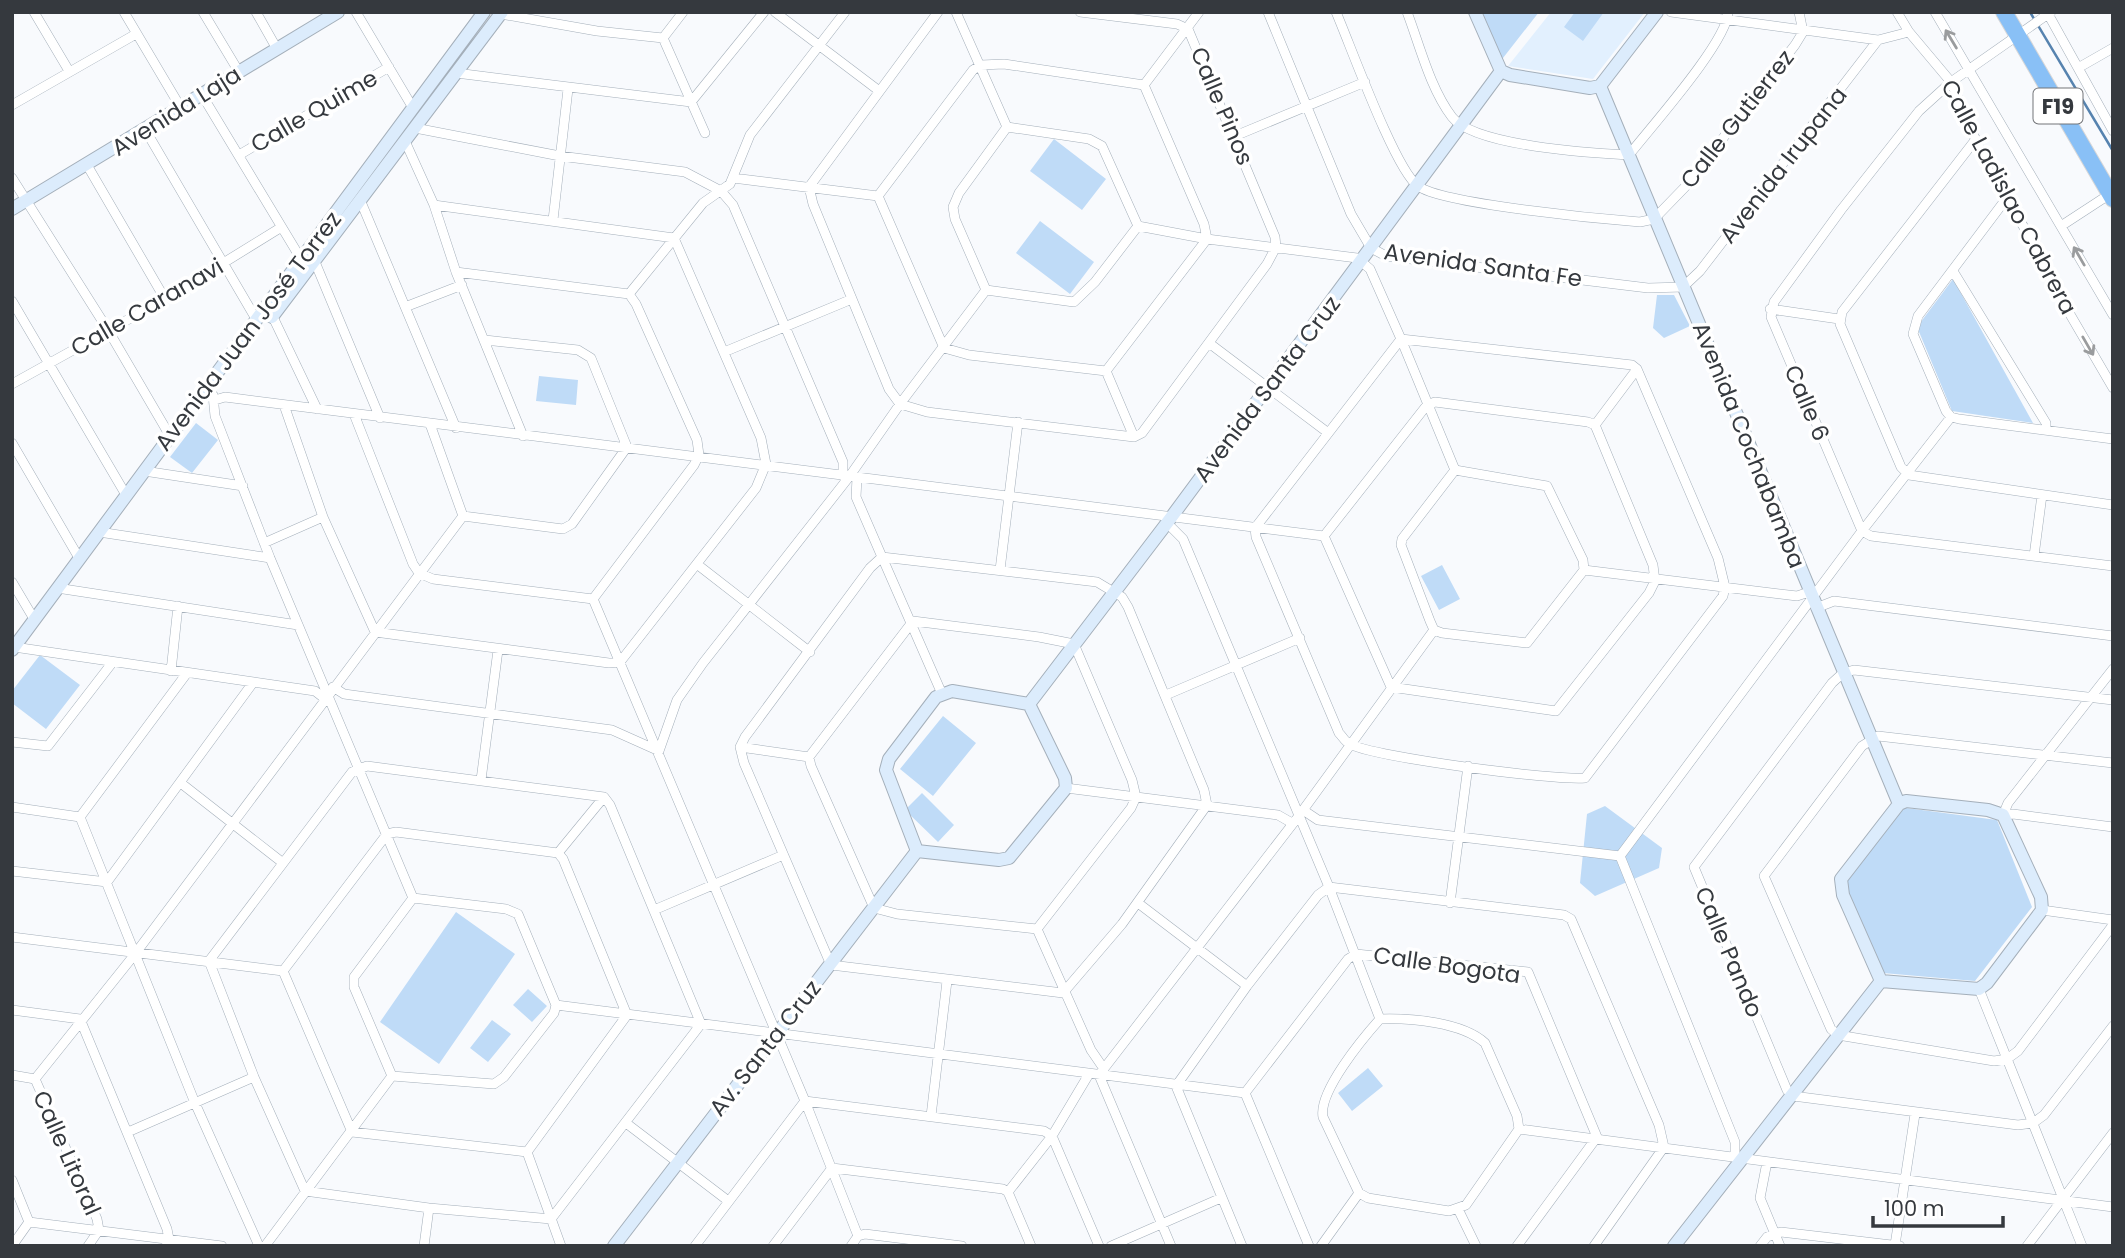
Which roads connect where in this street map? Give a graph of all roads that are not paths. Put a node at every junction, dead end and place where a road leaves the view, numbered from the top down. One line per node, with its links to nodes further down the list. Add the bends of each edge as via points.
1 (34, 12): 42 (street)
2 (124, 12): 33 (street)
3 (203, 12): 45 (street)
4 (256, 12): 37 (street)
5 (338, 12): 37 (street, Avenida Laja)
6 (356, 12): 40 (street)
7 (484, 12): 58 (street, Avenida Juan José Torrez)
8 (683, 12): 34 (street)
9 (764, 12): 54 (street)
10 (775, 12): 36 (street)
11 (845, 12): 36 (street)
12 (937, 12): 52 (street)
13 (956, 12): 39 (street)
14 (1080, 12): 30 (street, Calle Pinos)
15 (1199, 12): 30 (street)
16 (1268, 12): 56 (street, Avenida Santa Fe)
17 (1336, 12): 47 (street)
18 (1407, 12): 61 (street, via 1443,102)
19 (1475, 12): 43 (street)
20 (1657, 12): 50 (street)
21 (1671, 12): 28 (street)
22 (1799, 12): 31 (street, Calle Gutierrez)
23 (1897, 12): 32 (street, Calle Ladislao Cabrera)
24 (1935, 12): 44 (street, one-way to 24)
25 (2004, 12): 29 (highway, F19)
26 (2016, 12): 29 (highway, F19)
27 (501, 13): 34 (street); 46 (street)
28 (1728, 17): 31 (street); 69 (street, via 1715,45)
29 (2037, 21): 41 (street); 44 (street); 72 (highway, F19); 79 (highway, F19)
30 (1188, 29): 49 (street); 65 (street, Calle Pinos)
31 (1803, 32): 35 (street); 85 (street, Calle Gutierrez, via 1686,186)
32 (1909, 32): 35 (street); 48 (street, Calle Ladislao Cabrera)
33 (136, 34): 42 (street); 57 (street)
34 (663, 38): 54 (street)
35 (1878, 40): 101 (street, Avenida Irupana, via 1733,231)
36 (819, 46): 52 (street); 74 (street, via 750,135)
37 (277, 48): 45 (street, Avenida Laja)
38 (2113, 48): 41 (street)
39 (981, 65): 49 (street); 60 (street); 78 (street, via 966,78)
40 (389, 67): 58 (street); 68 (street, Calle Quime)
41 (2078, 68): 59 (street)
42 (69, 71): 55 (street)
43 (1501, 71): 50 (street); 61 (street, Avenida Santa Cruz)
44 (1969, 71): 48 (street); 88 (street)
45 (239, 72): 53 (street, Avenida Laja)
46 (456, 73): 51 (street); 62 (street)
47 (1365, 82): 56 (street); 75 (street, via 1401,163)
48 (1951, 82): 66 (street, Calle Ladislao Cabrera); 108 (street, via 1919,111)
49 (1144, 85): 91 (street)
50 (1600, 86): 69 (street, Avenida Cochabamba)
51 (568, 89): 54 (street); 70 (street)
52 (878, 90): 76 (street)
53 (202, 95): 57 (street, Avenida Laja); 68 (street)
54 (691, 102): 64 (street)
55 (12, 105)
56 (1306, 106): 65 (street); 93 (street, Avenida Santa Fe, via 1351,214)
57 (181, 108): 63 (street, Avenida Laja)
58 (413, 108): 94 (street, Avenida Juan José Torrez)
59 (2111, 126)
60 (1007, 127): 87 (street, via 1089,139 1102,146); 102 (street, via 953,207)
61 (1462, 127): 69 (street, via 1490,138); 75 (street, Avenida Santa Cruz)
62 (415, 128): 67 (street); 70 (street)
63 (146, 131): 71 (street, Avenida Laja); 97 (street)
64 (705, 134)
65 (1235, 136): 92 (street, Calle Pinos)
66 (1976, 139): 80 (street, Calle Ladislao Cabrera); 112 (street)
67 (405, 141): 82 (street); 83 (street)
68 (239, 155): 89 (street)
69 (1629, 155): 85 (street, Avenida Cochabamba)
70 (560, 156): 77 (street, via 685,172); 86 (street)
71 (87, 165): 81 (street, Avenida Laja); 104 (street)
72 (2113, 177)
73 (12, 178): 81 (street)
74 (733, 178): 76 (street); 77 (street)
75 (1418, 186): 85 (street, via 1461,199 1621,221); 93 (street, Avenida Santa Cruz)
76 (809, 187): 78 (street); 105 (street)
77 (721, 191): 90 (street, via 703,203); 113 (street, via 733,205)
78 (878, 195): 118 (street)
79 (2111, 197): 88 (street)
80 (2006, 199): 98 (street); 126 (street, Calle Ladislao Cabrera, one-way to 126)
81 (26, 200): 84 (street, Avenida Laja); 114 (street)
82 (361, 202): 96 (street); 107 (street)
83 (434, 205): 86 (street); 99 (street)
84 (12, 209)
85 (1654, 219): 101 (street, Avenida Cochabamba)
86 (553, 220): 90 (street)
87 (1138, 226): 91 (street); 102 (street, via 1074,302)
88 (2061, 226): 110 (street, one-way to 88)
89 (280, 228): 94 (street); 97 (street, Calle Caranavi)
90 (674, 238): 103 (street); 119 (street)
91 (1207, 239): 92 (street); 122 (street)
92 (1276, 247): 95 (street); 117 (street)
93 (1371, 248): 95 (street, Avenida Santa Cruz); 101 (street, Avenida Santa Fe, via 1386,256 1648,288)
94 (301, 259): 109 (street, Avenida Juan José Torrez)
95 (1363, 260): 115 (street); 124 (street, Avenida Santa Cruz)
96 (315, 262): 109 (street); 133 (street)
97 (224, 263): 104 (street, Calle Caranavi); 111 (street)
98 (1953, 271): 134 (street, via 1918,316 1913,334); 139 (street, via 2046,423)
99 (456, 272): 100 (street); 103 (street)
100 (462, 285): 107 (street); 116 (street)
101 (1683, 287): 181 (street, Avenida Cochabamba)
102 (986, 290): 118 (street)
103 (629, 294): 147 (street, via 698,440)
104 (165, 299): 114 (street, Calle Caranavi)
105 (852, 299): 113 (street); 128 (street)
106 (12, 302): 120 (street)
107 (405, 307): 138 (street)
108 (1770, 309): 112 (street); 162 (street, Calle 6)
109 (270, 311): 111 (street, Avenida Juan José Torrez); 131 (street)
110 (2113, 315)
111 (256, 319): 125 (street, Avenida Juan José Torrez)
112 (1839, 319): 151 (street, via 1901,467)
113 (785, 327): 119 (street); 152 (street)
114 (108, 330): 120 (street, Calle Caranavi); 141 (street)
115 (1401, 339): 121 (street); 130 (street); 140 (street)
116 (485, 340): 142 (street); 146 (street, via 586,354)
117 (1209, 343): 124 (street); 143 (street, via 1142,433)
118 (944, 348): 122 (street); 128 (street)
119 (724, 352): 148 (street, via 761,438)
120 (49, 362): 123 (street, Calle Caranavi); 154 (street)
121 (1637, 369): 137 (street); 177 (street, via 1718,558)
122 (1106, 371): 143 (street)
123 (12, 384)
124 (1266, 387): 140 (street); 160 (street, Avenida Santa Cruz)
125 (204, 388): 127 (street); 141 (street, Avenida Juan José Torrez)
126 (2113, 388)
127 (215, 400): 129 (street, via 225,397); 153 (street, via 215,416)
128 (900, 404): 135 (street, via 927,412); 152 (street)
129 (284, 405): 131 (street); 159 (street)
130 (1427, 405): 137 (street, via 1448,403); 149 (street); 164 (street)
131 (317, 409): 132 (street)
132 (354, 414): 133 (street); 174 (street)
133 (380, 418): 136 (street)
134 (1951, 418): 139 (street); 151 (street)
135 (1018, 422): 143 (street); 156 (street)
136 (430, 424): 138 (street); 158 (street)
137 (1595, 425): 175 (street, via 1653,565)
138 (456, 428): 142 (street)
139 (2046, 430): 144 (street)
140 (1327, 432): 161 (street)
141 (170, 436): 150 (street, Avenida Juan José Torrez)
142 (523, 436): 146 (street)
143 (1134, 437)
144 (2113, 439)
145 (12, 443): 168 (street)
146 (627, 447): 147 (street); 158 (street, via 572,524 563,529)
147 (699, 455): 148 (street); 180 (street)
148 (766, 464): 152 (street); 170 (street, via 756,488)
149 (1455, 470): 173 (street, via 1547,486); 187 (street, via 1401,545)
150 (144, 471): 153 (street); 154 (street, Avenida Juan José Torrez)
151 (1909, 475): 155 (street); 162 (street)
152 (850, 477): 156 (street); 167 (street); 182 (street)
153 (243, 486): 165 (street)
154 (126, 495): 163 (street, Avenida Juan José Torrez)
155 (2042, 495): 157 (street); 166 (street)
156 (1010, 497): 160 (street); 172 (street)
157 (2113, 505)
158 (463, 516): 174 (street)
159 (323, 517): 165 (street); 188 (street)
160 (1169, 520): 161 (street); 179 (street, Avenida Santa Cruz); 197 (street, via 1183,539)
161 (1255, 528): 164 (street); 190 (street)
162 (1862, 531): 166 (street, via 1871,536); 181 (street)
163 (99, 532): 168 (street, Avenida Juan José Torrez); 169 (street)
164 (1324, 536): 203 (street)
165 (264, 543): 169 (street)
166 (2034, 556): 171 (street)
167 (882, 557): 172 (street); 185 (street); 194 (street)
168 (79, 558): 178 (street, Avenida Juan José Torrez)
169 (270, 558): 186 (street)
170 (698, 565): 182 (street); 195 (street)
171 (2113, 566)
172 (1000, 570): 179 (street, via 1097,582)
173 (1584, 570): 175 (street); 187 (street, via 1527,643)
174 (419, 573): 180 (street, via 433,579); 188 (street)
175 (1655, 580): 177 (street); 203 (street, via 1556,711)
176 (12, 582): 184 (street)
177 (1726, 587): 181 (street); 219 (street, via 1586,778)
178 (57, 588): 183 (street); 184 (street, Avenida Juan José Torrez)
179 (1114, 591): 191 (street, Avenida Santa Cruz); 206 (street, via 1128,607)
180 (593, 599): 195 (street)
181 (1812, 599): 189 (street); 201 (street, Avenida Cochabamba); 239 (street)
182 (749, 605): 194 (street); 215 (street, via 677,700)
183 (178, 606): 186 (street); 199 (street)
184 (34, 619): 192 (street, Avenida Juan José Torrez)
185 (913, 621): 191 (street); 205 (street); 217 (street)
186 (298, 625): 204 (street)
187 (1434, 630): 203 (street)
188 (376, 632): 193 (street); 204 (street)
189 (2113, 636)
190 (1300, 638): 197 (street); 213 (street, via 1339,733)
191 (1074, 645): 209 (street, Avenida Santa Cruz); 225 (street)
192 (13, 649): 196 (street)
193 (498, 650): 195 (street); 210 (street)
194 (810, 652): 214 (street)
195 (620, 662): 215 (street)
196 (112, 663): 199 (street); 212 (street, via 48,746)
197 (1237, 667): 206 (street); 231 (street)
198 (2113, 669): 207 (street)
199 (172, 671): 200 (street)
200 (187, 673): 202 (street); 230 (street)
201 (1843, 673): 207 (street, via 1854,670); 211 (street, Avenida Cochabamba); 284 (street, Calle Pando, via 1693,867)
202 (252, 684): 204 (street); 222 (street)
203 (1391, 687): 213 (street)
204 (328, 693): 210 (street); 220 (street); 232 (street)
205 (942, 694): 209 (street, via 952,691); 236 (street, via 889,759 886,770)
206 (1166, 695): 227 (street)
207 (2090, 697): 208 (street); 216 (street)
208 (2113, 700)
209 (1028, 704): 223 (street)
210 (491, 715): 215 (street, via 612,730); 221 (street)
211 (1870, 739): 216 (street, via 1878,736); 226 (street, Avenida Cochabamba); 273 (street, via 1764,876 1831,1029)
212 (12, 741)
213 (1350, 744): 219 (street); 231 (street)
214 (740, 747): 217 (street); 238 (street)
215 (659, 751): 243 (street)
216 (2048, 754): 218 (street); 229 (street)
217 (809, 757): 248 (street)
218 (2113, 763)
219 (1468, 766): 235 (street)
220 (358, 768): 221 (street, via 381,766); 234 (street); 240 (street)
221 (481, 780): 224 (street)
222 (181, 784): 232 (street); 242 (street)
223 (1066, 788): 225 (street); 236 (street, via 1009,858)
224 (604, 797): 237 (street); 249 (street)
225 (1136, 797): 227 (street); 252 (street)
226 (1899, 804): 229 (street, via 1906,801); 261 (street, via 1841,879 1843,895)
227 (1207, 805): 231 (street); 246 (street)
228 (12, 807): 230 (street)
229 (2003, 815): 233 (street); 250 (street, via 2041,897)
230 (80, 817): 242 (street)
231 (1297, 817): 235 (street); 244 (street); 254 (street)
232 (233, 824): 240 (street); 255 (street)
233 (2113, 827)
234 (387, 834): 237 (street); 245 (street); 259 (street)
235 (1459, 837): 239 (street); 247 (street)
236 (918, 850): 248 (street, Av. Santa Cruz)
237 (558, 853): 267 (street)
238 (781, 856): 243 (street); 258 (street)
239 (1620, 856): 299 (street)
240 (282, 863): 257 (street)
241 (12, 871): 242 (street)
242 (107, 882): 255 (street)
243 (712, 885): 249 (street); 272 (street)
244 (1329, 887): 247 (street); 256 (street); 262 (street)
245 (413, 898): 265 (street, via 518,914); 279 (street, via 354,977 354,987)
246 (1138, 903): 254 (street); 264 (street)
247 (1450, 903): 297 (street, via 1571,919)
248 (874, 908): 252 (street); 258 (street, Av. Santa Cruz)
249 (654, 910): 270 (street)
250 (2042, 910): 251 (street); 263 (street)
251 (2113, 923): 275 (street, via 2018,1051)
252 (1037, 929): 264 (street)
253 (12, 937): 255 (street)
254 (1196, 946): 262 (street); 276 (street)
255 (135, 954): 257 (street); 268 (street); 286 (street)
256 (1356, 954): 269 (street); 283 (street, Calle Bogota); 296 (street, Calle Bogota, via 1528,972)
257 (209, 961): 259 (street); 280 (street)
258 (831, 965): 260 (street); 272 (street, Av. Santa Cruz)
259 (283, 971): 293 (street)
260 (947, 981): 264 (street); 274 (street)
261 (1881, 981): 263 (street); 273 (street)
262 (1247, 986): 282 (street)
263 (1979, 989): 275 (street)
264 (1063, 993): 276 (street)
265 (556, 1005): 267 (street); 279 (street, via 504,1077 494,1084)
266 (12, 1010): 268 (street)
267 (627, 1016): 270 (street); 298 (street)
268 (80, 1019): 281 (street); 292 (street)
269 (1380, 1019): 291 (street, via 1451,1027 1486,1042); 307 (street, via 1327,1091 1321,1109)
270 (701, 1024): 272 (street); 289 (street)
271 (2113, 1026): 290 (street)
272 (776, 1032): 274 (street); 285 (street); 300 (street, Av. Santa Cruz)
273 (1838, 1035): 275 (street, via 1994,1061); 284 (street)
274 (939, 1052): 277 (street); 288 (street)
275 (2007, 1059): 290 (street)
276 (1102, 1072): 277 (street); 282 (street); 316 (street)
277 (1089, 1074): 295 (street)
278 (12, 1075): 281 (street, Calle Litoral)
279 (392, 1076): 293 (street)
280 (254, 1077): 286 (street); 305 (street)
281 (35, 1079): 317 (street, Calle Litoral)
282 (1176, 1086): 283 (street); 308 (street)
283 (1245, 1093): 339 (street)
284 (1793, 1096): 287 (street); 299 (street)
285 (806, 1101): 288 (street); 302 (street); 310 (street)
286 (195, 1103): 292 (street); 325 (street)
287 (1915, 1114): 290 (street); 304 (street)
288 (932, 1116): 295 (street, via 1044,1130)
289 (626, 1123): 300 (street); 314 (street)
290 (2033, 1123): 309 (street)
291 (1519, 1129): 296 (street); 313 (street, via 1466,1205)
292 (128, 1132): 320 (street)
293 (352, 1132): 298 (street); 305 (street)
294 (2113, 1133): 309 (street)
295 (1052, 1136): 306 (street); 335 (street)
296 (1597, 1137): 297 (street); 342 (street)
297 (1664, 1147): 299 (street); 343 (street)
298 (527, 1152): 314 (street)
299 (1738, 1158): 301 (street); 344 (street)
300 (678, 1161): 310 (street); 329 (street, Av. Santa Cruz)
301 (1767, 1162): 304 (street); 318 (street, via 1760,1198)
302 (832, 1168): 306 (street); 319 (street); 331 (street)
303 (12, 1180): 315 (street)
304 (1905, 1182): 309 (street); 321 (street)
305 (305, 1191): 312 (street); 326 (street)
306 (1008, 1192): 334 (street)
307 (1359, 1193): 313 (street, via 1422,1207); 340 (street)
308 (1221, 1198): 316 (street); 338 (street)
309 (2062, 1199): 311 (street); 348 (street); 349 (street)
310 (727, 1200): 330 (street)
311 (2113, 1207)
312 (429, 1208): 314 (street); 327 (street)
313 (1458, 1209): 341 (street)
314 (551, 1219): 328 (street)
315 (29, 1222): 317 (street); 322 (street)
316 (1162, 1225): 336 (street); 337 (street)
317 (99, 1230): 320 (street); 323 (street, Calle Litoral)
318 (1774, 1233): 321 (street); 345 (street); 346 (street)
319 (858, 1236): 332 (street); 333 (street)
320 (167, 1243): 324 (street)
321 (1895, 1245): 347 (street)
322 (12, 1246)
323 (88, 1246)
324 (222, 1246)
325 (259, 1246)
326 (265, 1246)
327 (424, 1246)
328 (561, 1246)
329 (614, 1246)
330 (695, 1246)
331 (773, 1246)
332 (851, 1246)
333 (962, 1246)
334 (1031, 1246)
335 (1099, 1246)
336 (1111, 1246)
337 (1171, 1246)
338 (1242, 1246)
339 (1309, 1246)
340 (1321, 1246)
341 (1476, 1246)
342 (1517, 1246)
343 (1594, 1246)
344 (1674, 1246)
345 (1760, 1246)
346 (1780, 1246)
347 (1900, 1246)
348 (2027, 1246)
349 (2082, 1246)

